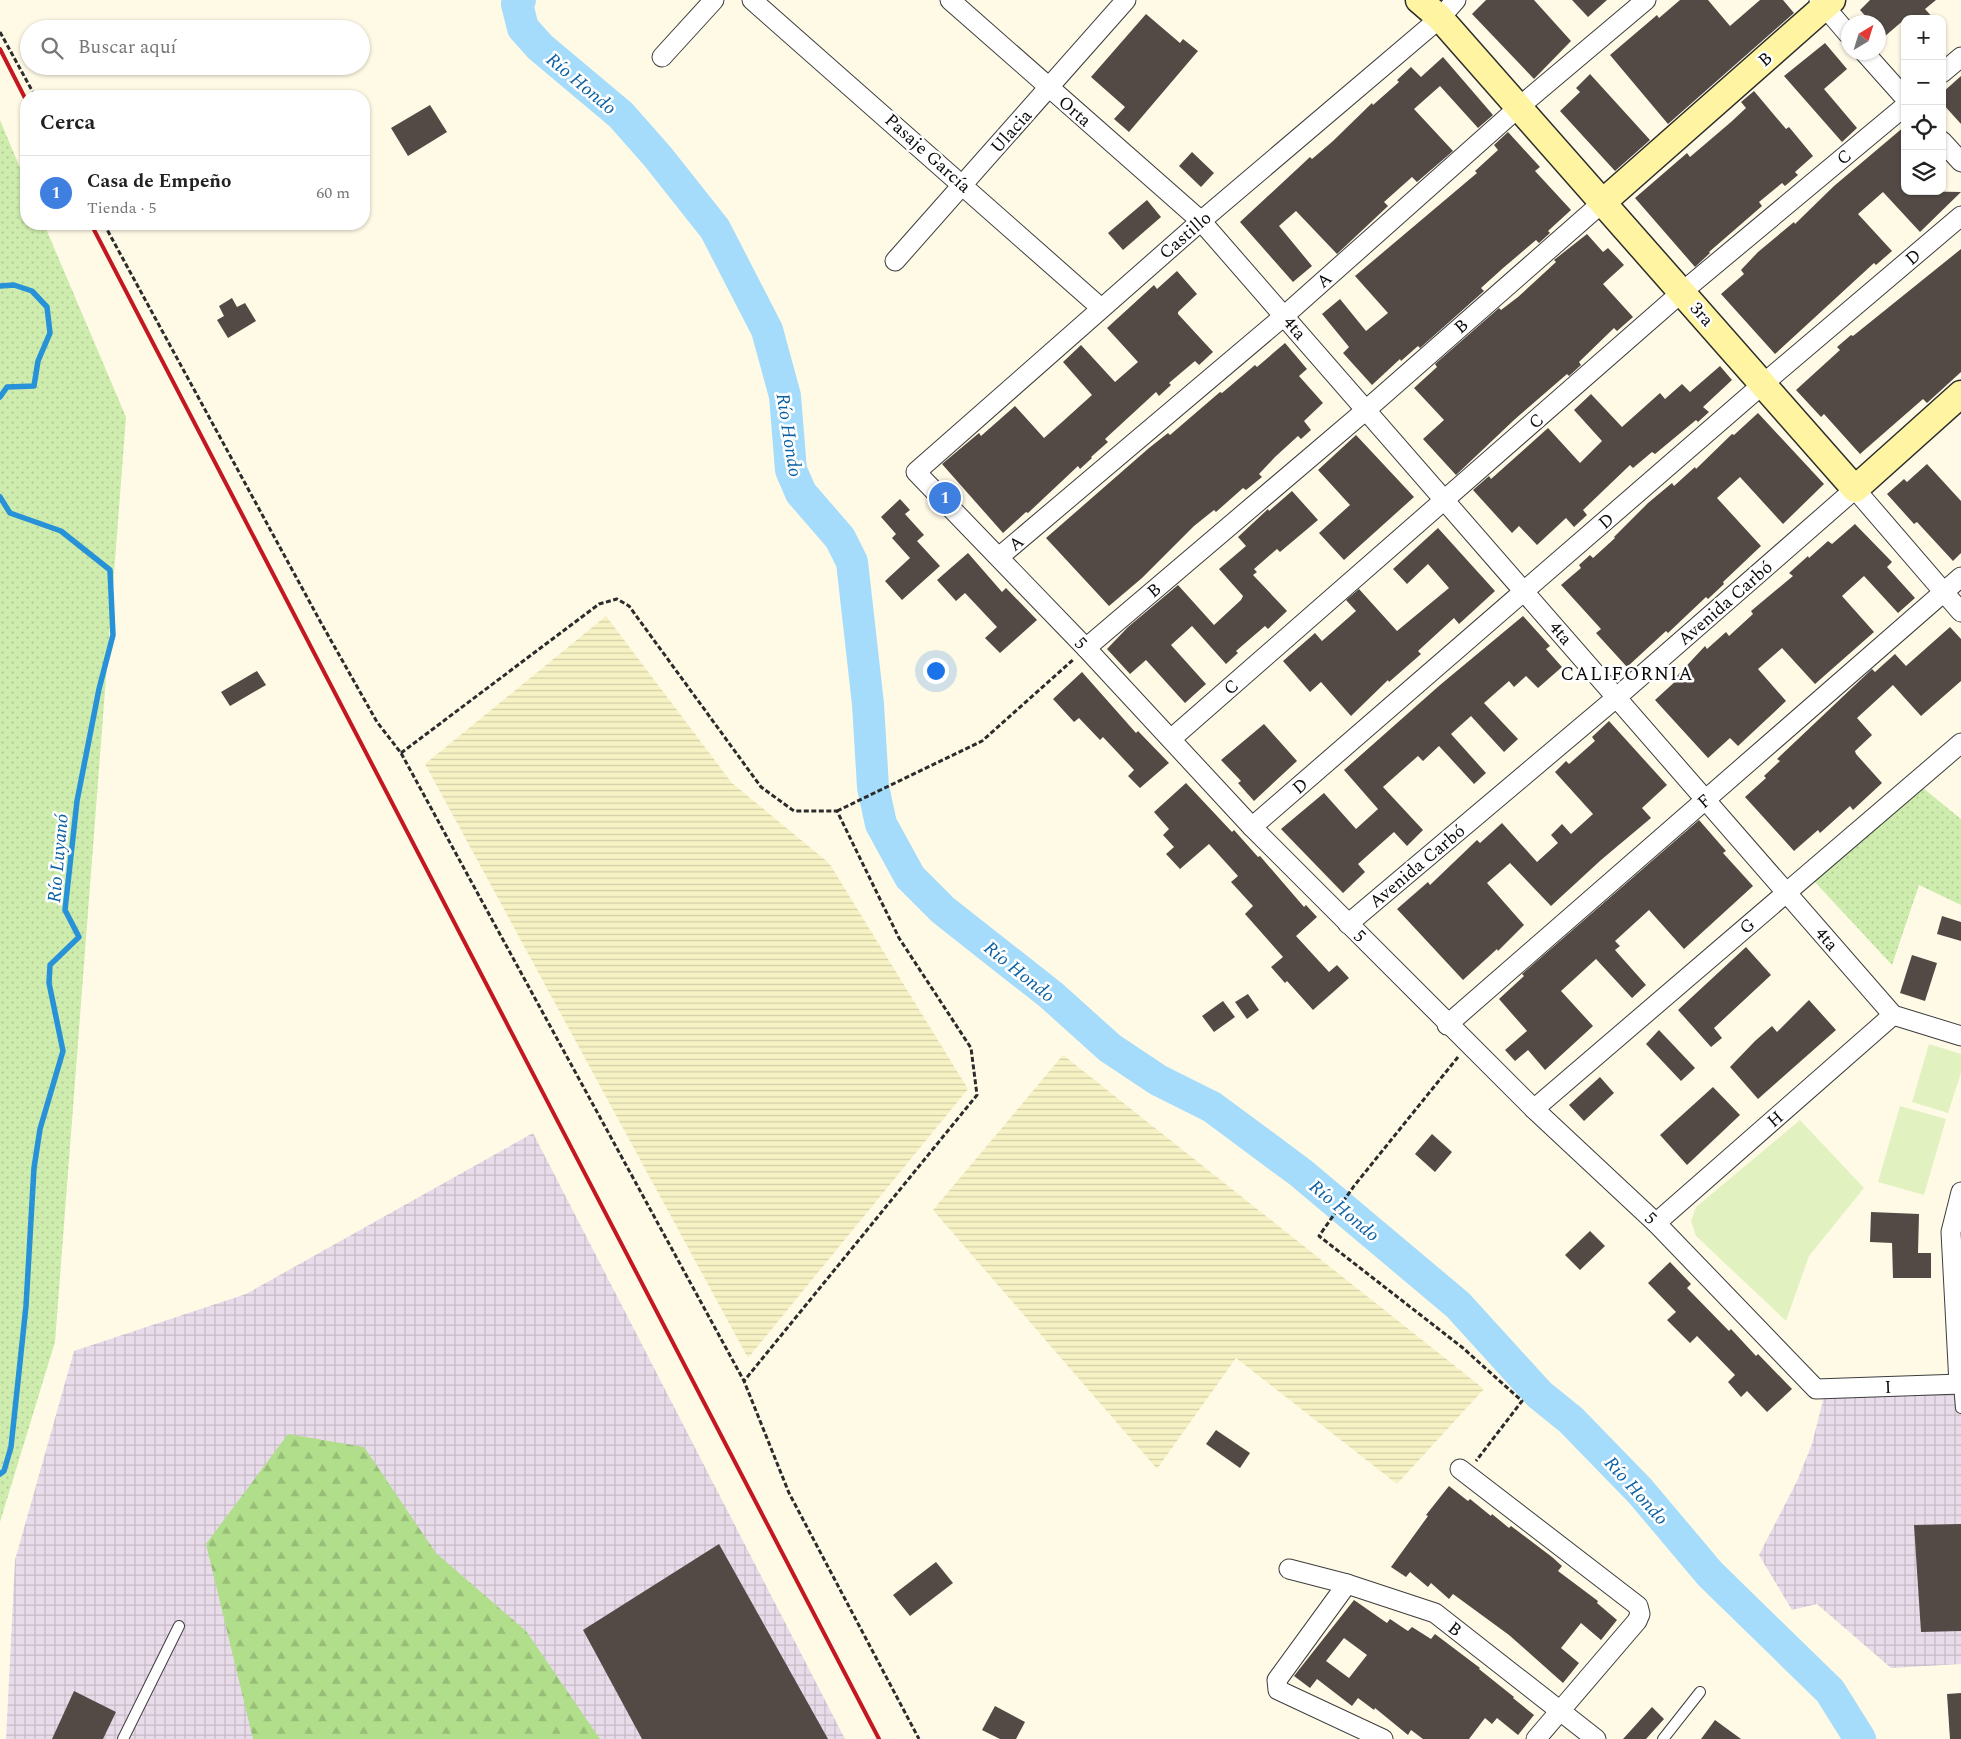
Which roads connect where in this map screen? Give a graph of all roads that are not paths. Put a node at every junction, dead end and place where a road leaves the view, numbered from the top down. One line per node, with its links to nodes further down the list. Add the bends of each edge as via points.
1 (714, 0): 11 (street)
2 (752, 0): 20 (street, Pasaje García)
3 (950, 0): 14 (street, Orta)
4 (1126, 0): 14 (street, Ulacia)
5 (1419, 0): 8 (street, 3ra)
6 (1646, 0): 16 (street, A)
7 (1825, 2): 9 (street); 21 (street, B)
8 (1448, 9): 16 (street, 3ra); 23 (street, Castillo)
9 (1841, 24)
10 (1961, 57): 13 (street)
11 (662, 58)
12 (1871, 60): 15 (street)
13 (1946, 70)
14 (1049, 89): 20 (street, Ulacia); 23 (street, Orta)
15 (1901, 94)
16 (1518, 107): 21 (street, 3ra); 27 (street, A)
17 (1901, 109): 25 (street, C)
18 (1946, 145): 19 (street)
19 (1961, 162)
20 (964, 185): 24 (street, Ulacia); 26 (street, Pasaje García)
21 (1603, 202): 25 (street, 3ra); 30 (street, B)
22 (1961, 216): 28 (street, D)
23 (1202, 221): 26 (street, Castillo); 27 (street, 4ta)
24 (895, 261)
25 (1682, 292): 28 (street, 3ra); 33 (street, C)
26 (1101, 308): 31 (street, Castillo)
27 (1284, 316): 30 (street, 4ta); 34 (street, A)
28 (1763, 384): 32 (street, 3ra); 36 (street, D)
29 (1961, 394): 32 (street, Avenida Carbó)
30 (1366, 410): 33 (street, 4ta); 39 (street, B)
31 (916, 472): 34 (street, 5)
32 (1855, 489): 37 (street, 3ra); 40 (street, Avenida Carbó)
33 (1445, 500): 36 (street, 4ta); 41 (street, C)
34 (999, 557): 39 (street, 5)
35 (1961, 577): 37 (street, F)
36 (1524, 592): 40 (street, 4ta); 44 (street, D)
37 (1944, 592): 38 (street, 3ra); 43 (street, F)
38 (1961, 612)
39 (1086, 648): 41 (street, 5)
40 (1617, 697): 43 (street, 4ta); 46 (street, Avenida Carbó)
41 (1171, 740): 44 (street, 5)
42 (1961, 743): 45 (street, G)
43 (1706, 800): 45 (street, 4ta); 48 (street, F)
44 (1252, 827): 46 (street, 5)
45 (1787, 893): 47 (street, 4ta); 50 (street, G)
46 (1348, 924): 48 (street, 5)
47 (1893, 1015): 49 (street); 52 (street, H)
48 (1447, 1025): 50 (street, 5)
49 (1961, 1036)
50 (1534, 1110): 52 (street, 5)
51 (1961, 1192): 53 (street, via 1951,1232)
52 (1656, 1223): 54 (street, 5)
53 (1960, 1384): 54 (street, I); 55 (lane)
54 (1816, 1389)
55 (1961, 1408)
56 (1463, 1471): 61 (street, via 1638,1606 1638,1621)
57 (1289, 1570): 58 (street, B)
58 (1347, 1584): 61 (street, B, via 1435,1613); 62 (street, via 1276,1684 1278,1690)
59 (179, 1626): 63 (lane)
60 (1700, 1692): 66 (lane)
61 (1561, 1712): 64 (street); 65 (street, B)
62 (1378, 1737)
63 (123, 1739)
64 (1536, 1739)
65 (1596, 1739)
66 (1663, 1739)

